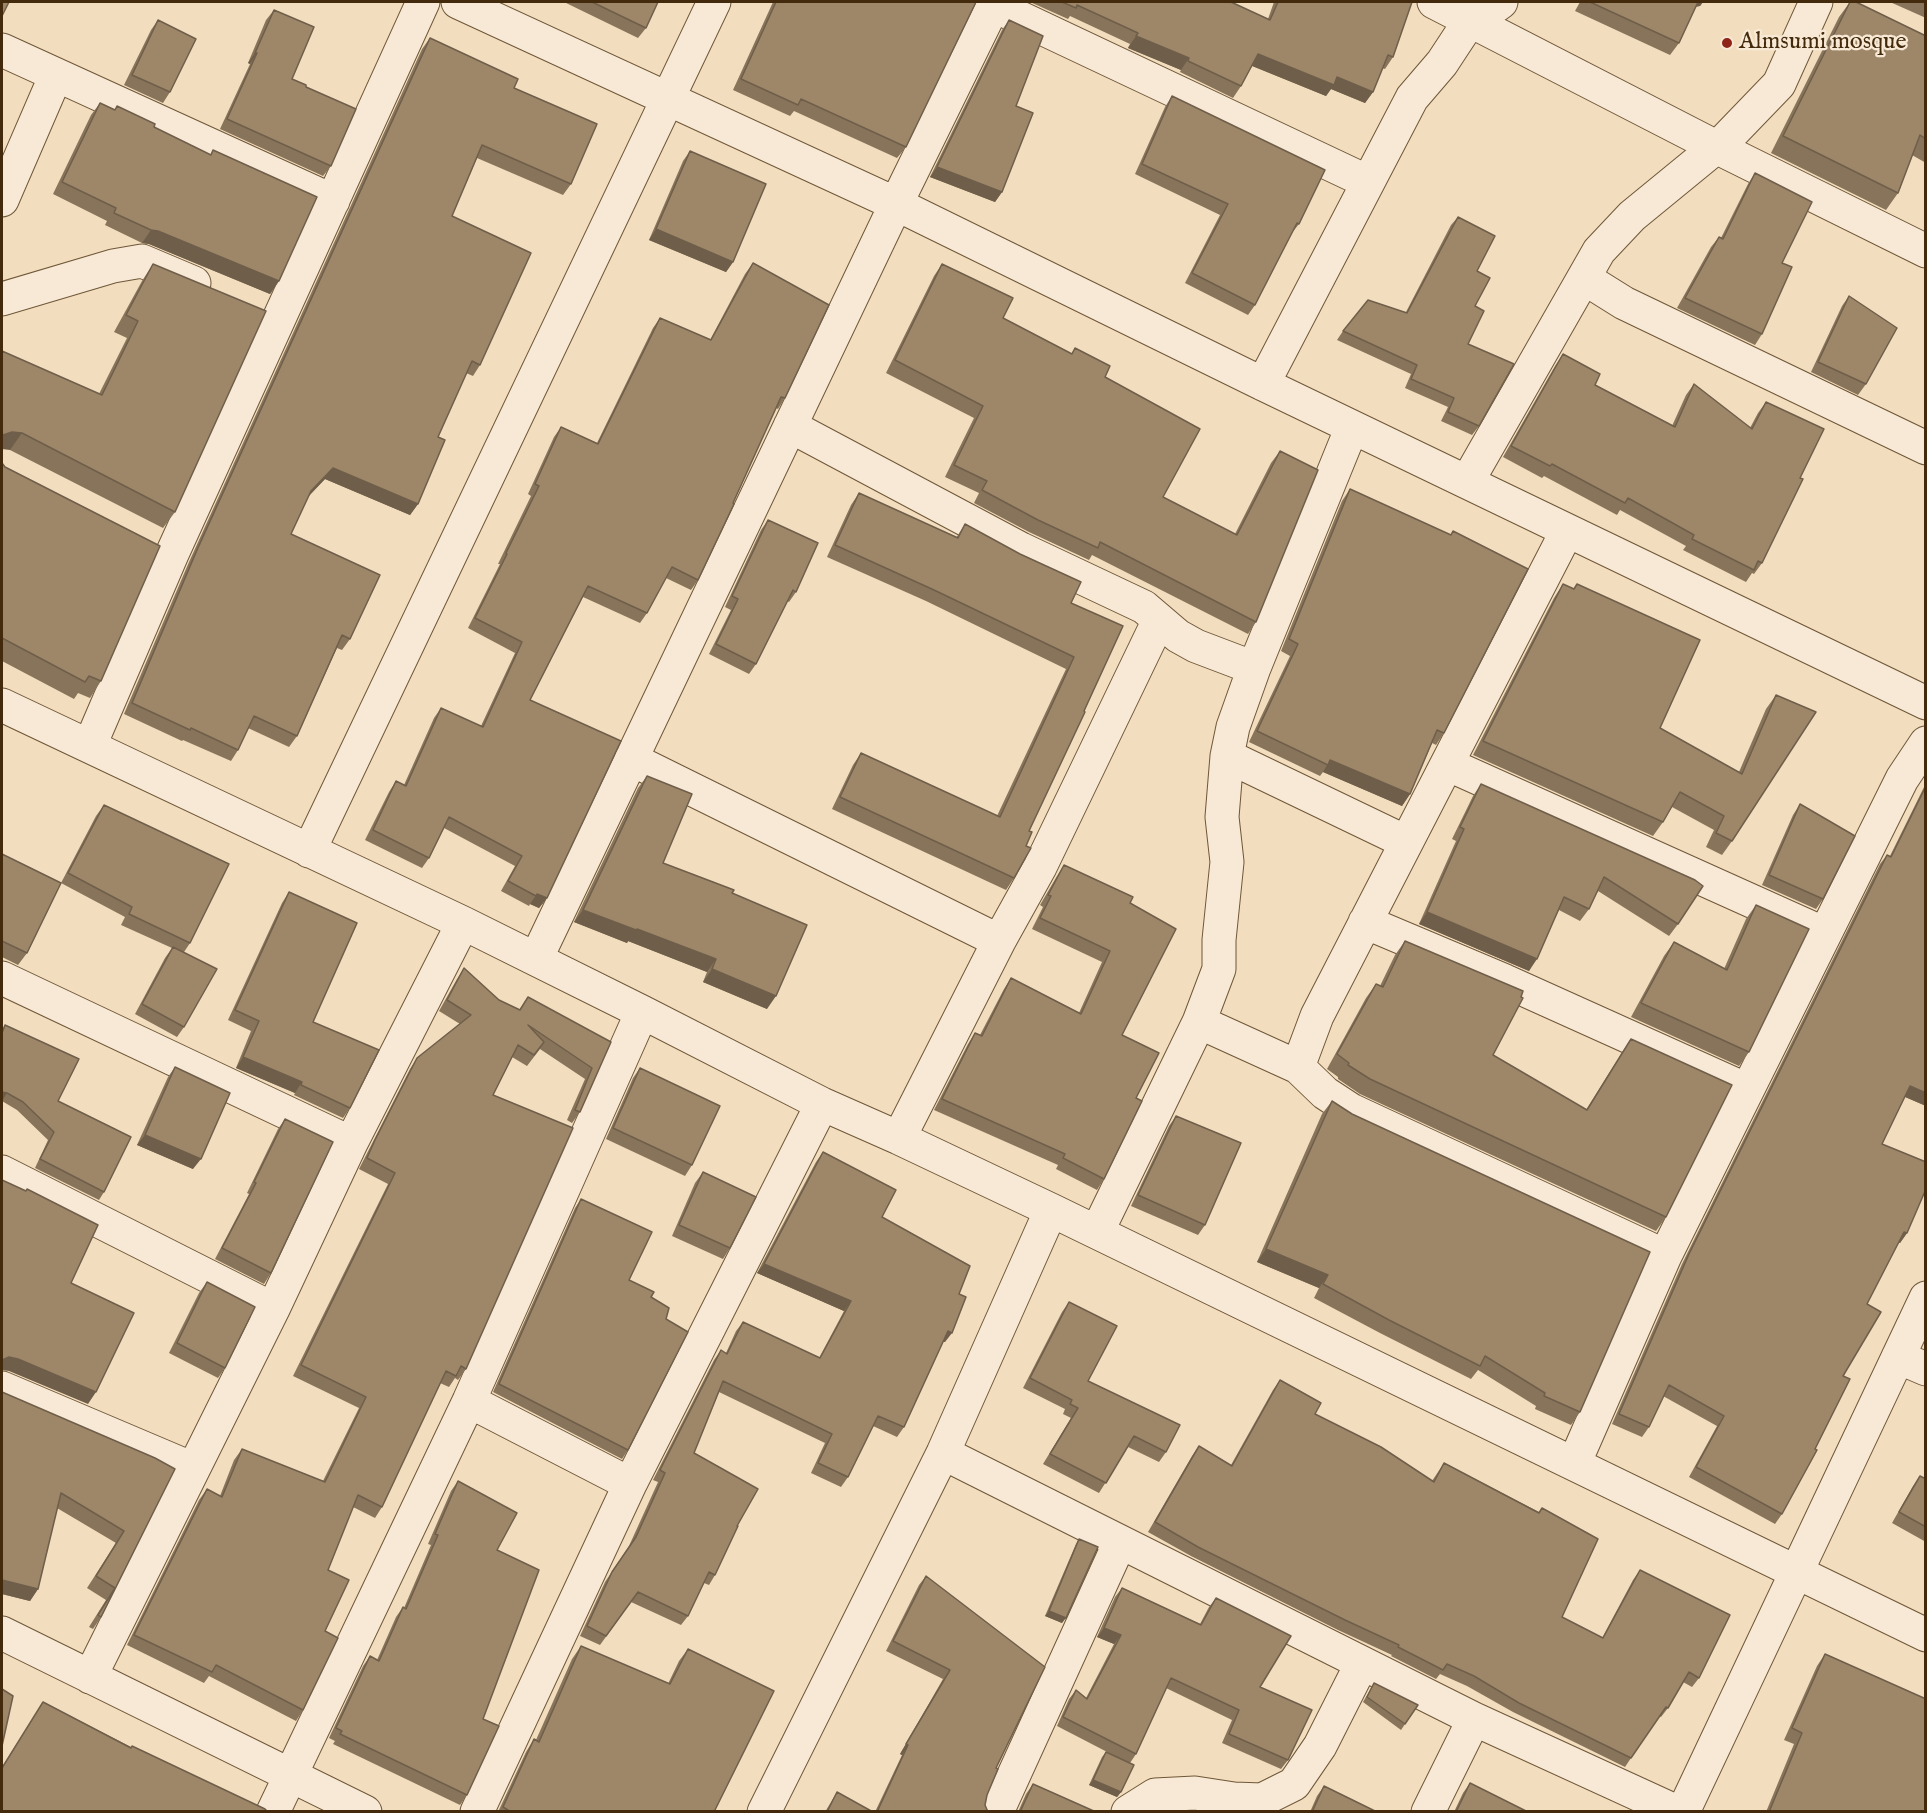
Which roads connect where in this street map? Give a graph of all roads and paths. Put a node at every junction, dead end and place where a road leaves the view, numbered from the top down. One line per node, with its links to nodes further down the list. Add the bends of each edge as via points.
1 (423, 2): 15 (street)
2 (458, 2): 11 (street)
3 (714, 2): 11 (street)
4 (1434, 2): 8 (street)
5 (1501, 2): 8 (street)
6 (1816, 2): 12 (street, via 1779,84)
7 (994, 3): 13 (street); 16 (street)
8 (1475, 21): 12 (street); 13 (street, via 1465,28 1412,98)
9 (2, 50): 10 (street)
10 (56, 75): 14 (street); 15 (street)
11 (669, 99): 16 (street); 39 (street)
12 (1716, 147): 17 (street); 18 (street, via 1632,216 1599,251)
13 (1368, 182): 23 (street)
14 (2, 200)
15 (333, 201): 22 (street)
16 (896, 204): 23 (street); 24 (street)
17 (1926, 251)
18 (1584, 278): 26 (street, via 1624,303); 27 (street)
19 (216, 292): 20 (street, via 142,261)
20 (2, 299)
21 (248, 305): 22 (street)
22 (280, 318): 34 (street, via 162,549)
23 (1263, 384): 25 (street)
24 (790, 426): 29 (street, via 1021,549 1144,607); 36 (street)
25 (1352, 427): 27 (street); 30 (street)
26 (1926, 448)
27 (1467, 482): 28 (street)
28 (1567, 531): 31 (street); 37 (street)
29 (1159, 620): 30 (street, via 1196,646); 43 (street, via 1040,867)
30 (1254, 668): 35 (street)
31 (1926, 703)
32 (2, 705): 34 (street)
33 (1926, 743): 42 (street, via 1902,779)
34 (90, 745): 39 (street)
35 (1227, 756): 38 (street); 47 (street, via 1222,817 1227,862 1219,969)
36 (631, 759): 43 (street); 44 (street)
37 (1447, 764): 38 (street); 42 (street)
38 (1406, 842): 40 (street)
39 (309, 851): 41 (street)
40 (1365, 922): 48 (street, via 1317,1016); 49 (street)
41 (463, 923): 44 (street); 52 (street)
42 (1825, 934): 49 (street)
43 (999, 941): 51 (street)
44 (536, 959): 46 (street)
45 (2, 978): 52 (street)
46 (642, 1012): 50 (street); 61 (street)
47 (1199, 1023): 48 (street); 55 (street)
48 (1298, 1067): 56 (street, via 1325,1094 1351,1110)
49 (1747, 1090): 56 (street)
50 (822, 1104): 51 (street); 65 (street)
51 (899, 1138): 54 (street)
52 (351, 1143): 58 (street)
53 (2, 1172): 58 (street)
54 (1051, 1210): 55 (street); 62 (street)
55 (1097, 1233): 63 (street)
56 (1665, 1256): 63 (street)
57 (1926, 1298): 59 (street)
58 (273, 1309): 64 (street)
59 (1912, 1363): 67 (street)
60 (2, 1388): 64 (street)
61 (469, 1401): 65 (street); 73 (street)
62 (943, 1453): 66 (street); 77 (street)
63 (1574, 1464): 67 (street)
64 (193, 1469): 71 (street)
65 (630, 1484): 76 (street)
66 (1120, 1542): 70 (street); 78 (street)
67 (1796, 1571): 69 (street); 82 (street)
68 (2, 1633): 71 (street)
69 (1926, 1635)
70 (1362, 1663): 72 (street); 79 (street, via 1320,1746 1294,1784 1262,1800 1195,1793 1155,1795)
71 (90, 1677): 73 (street)
72 (1474, 1719): 80 (street); 81 (street)
73 (291, 1775): 74 (street); 75 (street)
74 (273, 1812)
75 (365, 1812)
76 (477, 1812)
77 (764, 1812)
78 (997, 1812)
79 (1128, 1812)
80 (1428, 1812)
81 (1677, 1812)
82 (1683, 1812)

